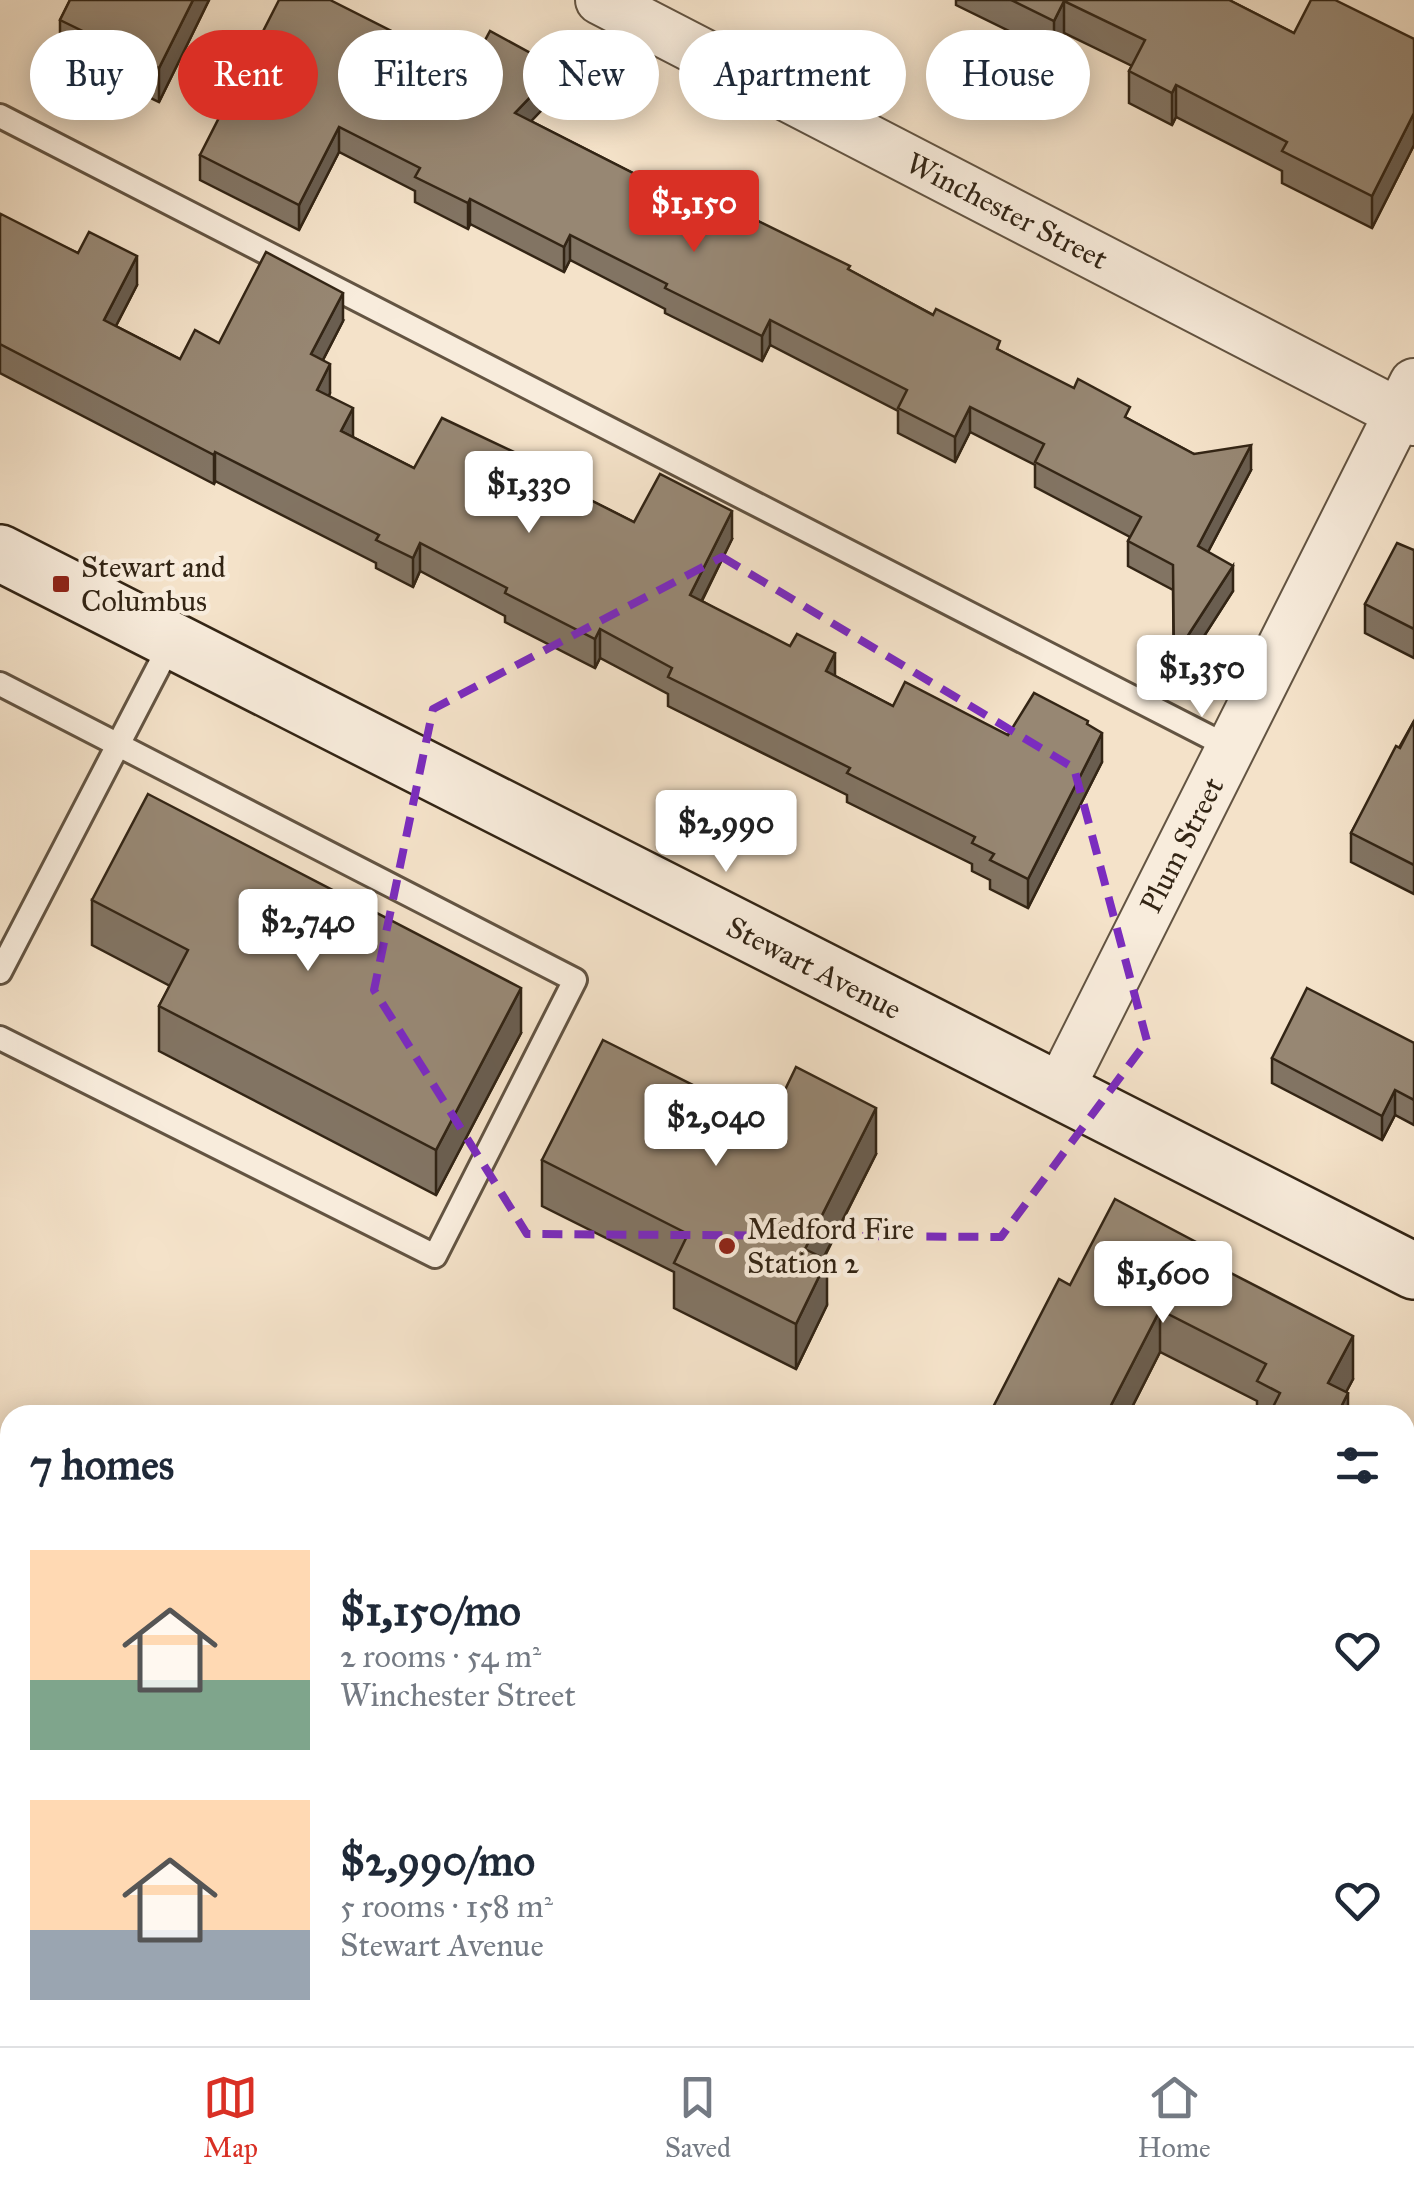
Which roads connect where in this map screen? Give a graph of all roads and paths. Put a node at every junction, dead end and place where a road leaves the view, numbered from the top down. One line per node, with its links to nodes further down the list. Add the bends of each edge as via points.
1 (600, 0): 3 (street, Winchester Street)
2 (0, 116): 8 (lane)
3 (1409, 406): 8 (street, Plum Street)
4 (0, 554): 5 (main road, Stewart Avenue)
5 (172, 641): 7 (lane); 11 (main road, Stewart Avenue)
6 (0, 684): 7 (lane)
7 (118, 744): 9 (lane); 10 (lane, via 575,980 436,1256)
8 (1231, 748): 11 (street, Plum Street)
9 (0, 972)
10 (0, 1038)
11 (1058, 1092): 12 (main road, Stewart Avenue)
12 (1414, 1272)

